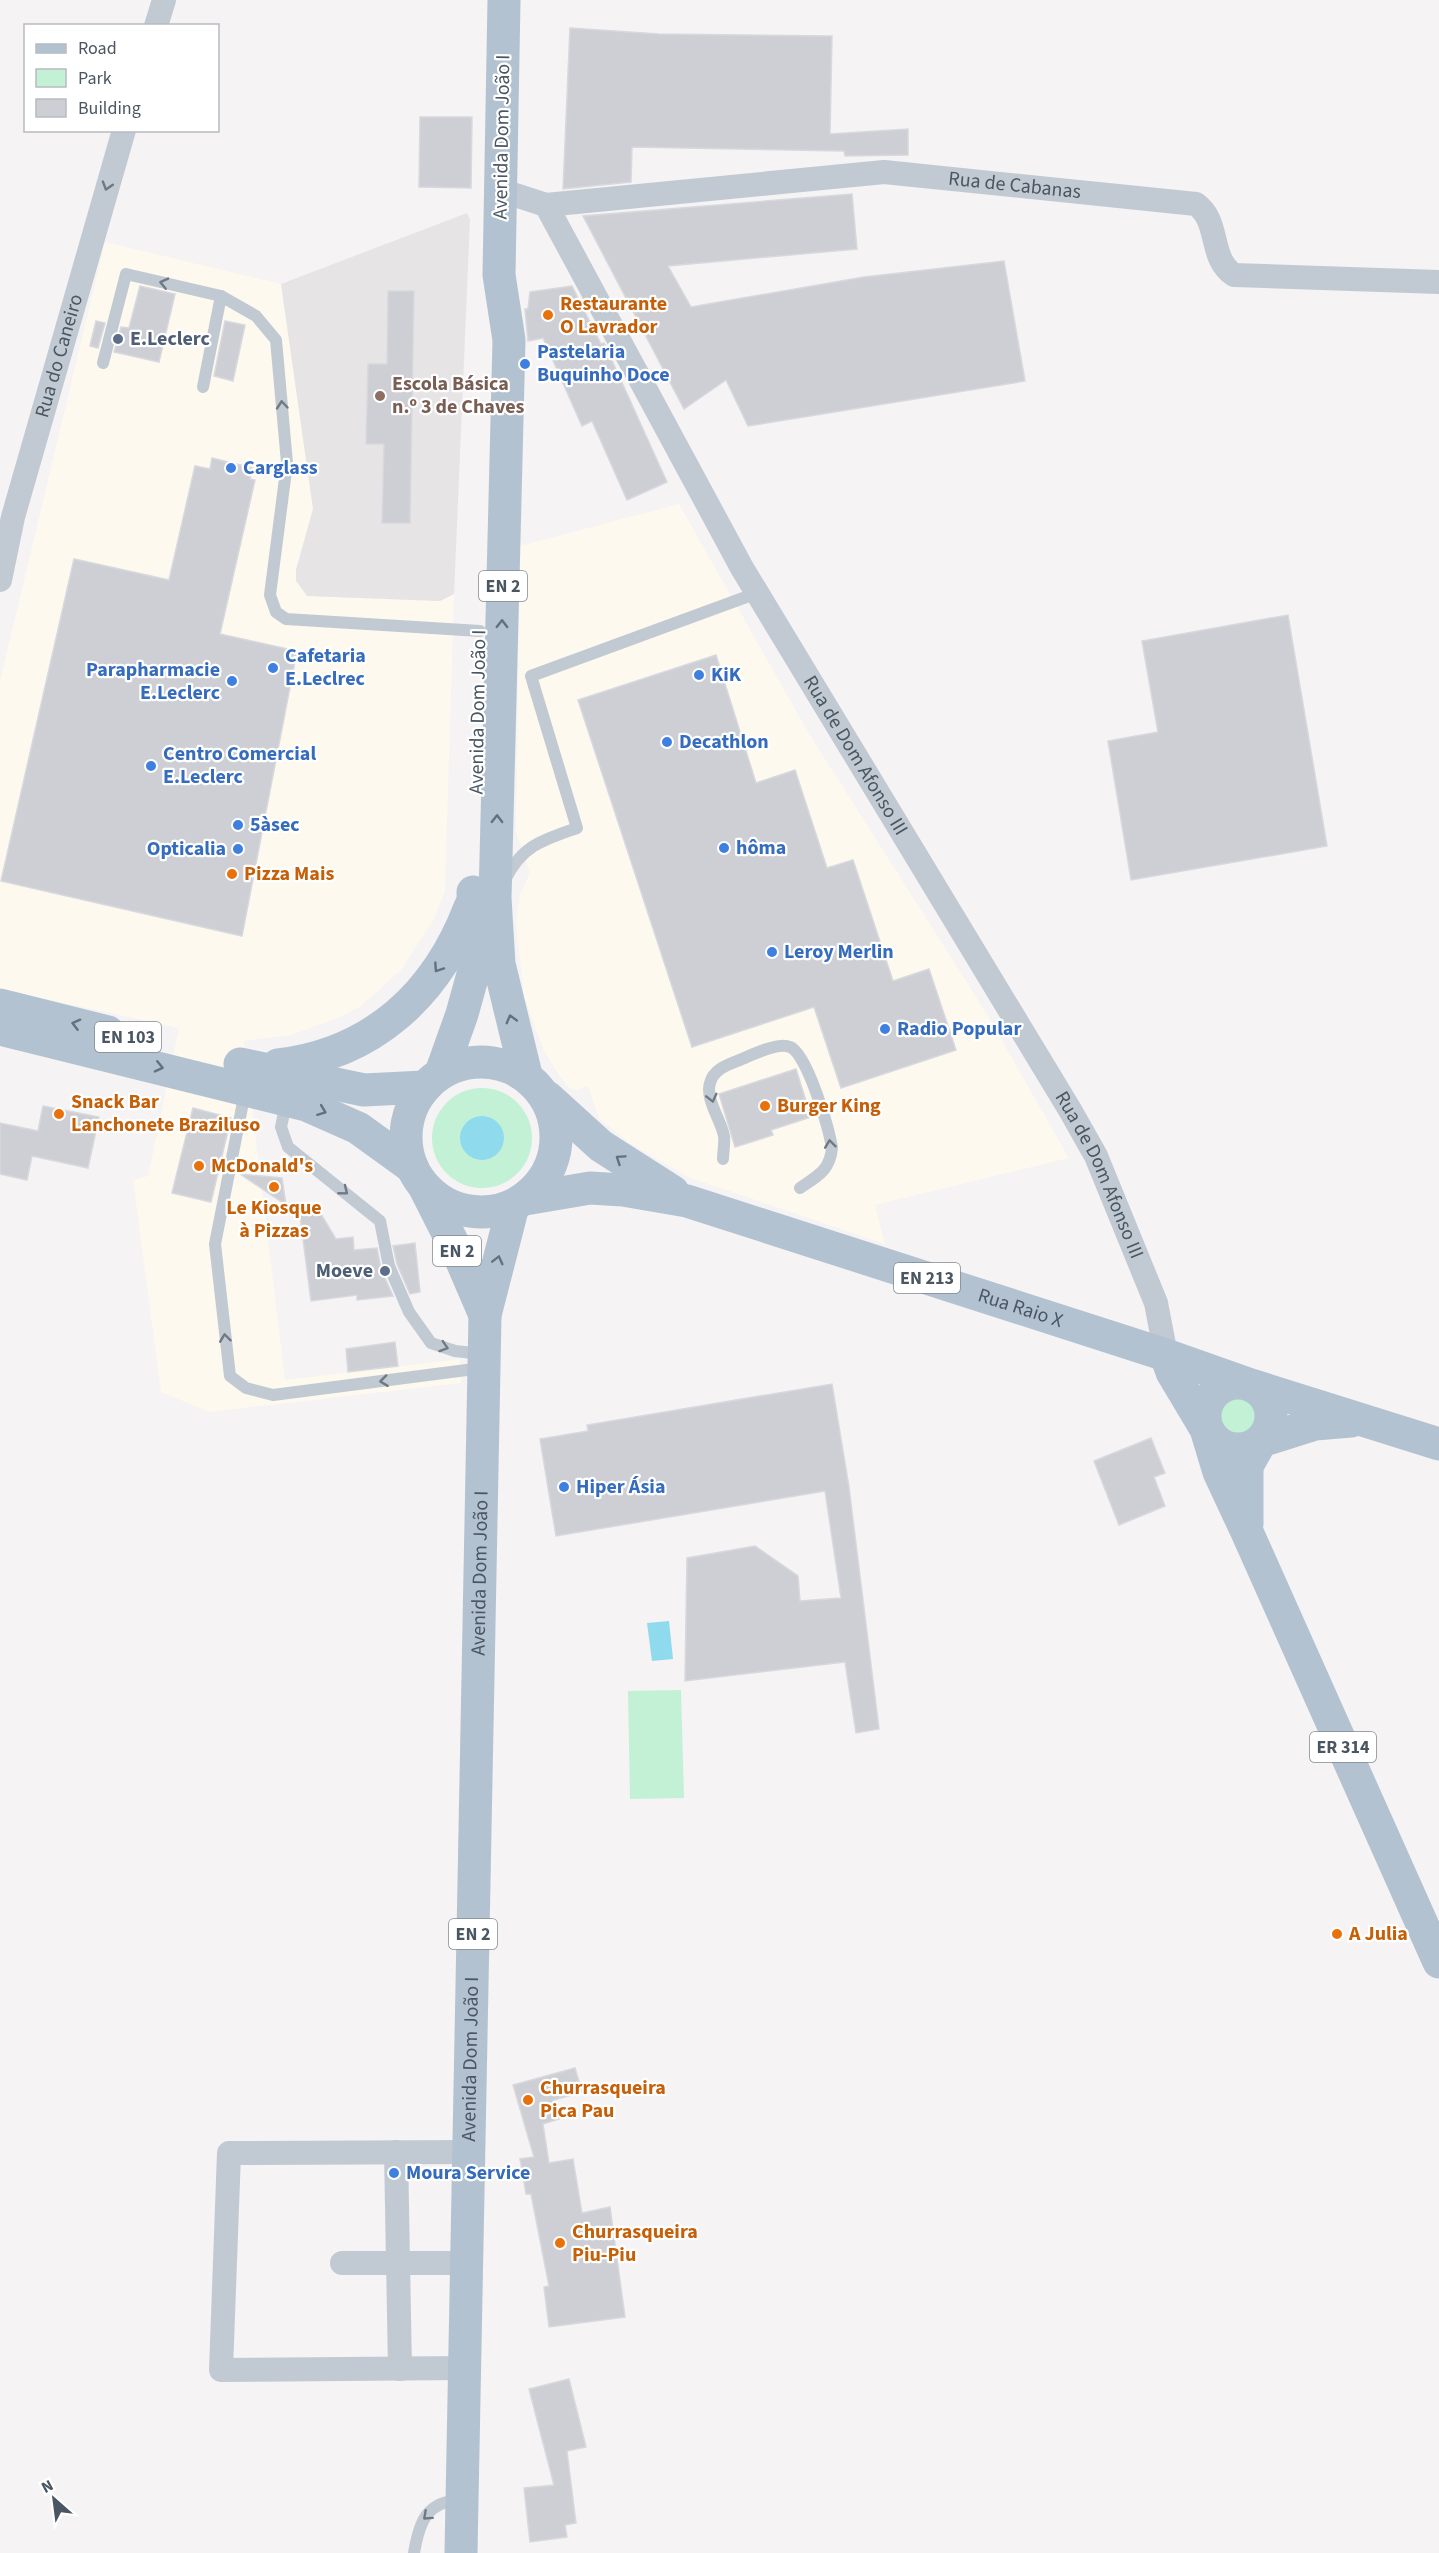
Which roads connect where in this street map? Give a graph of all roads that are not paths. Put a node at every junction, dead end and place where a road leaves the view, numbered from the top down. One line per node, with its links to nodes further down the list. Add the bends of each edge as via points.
1 (164, 0): 3 (street)
2 (504, 0): 5 (main road, Avenida Dom João I / EN 2)
3 (157, 24)
4 (123, 132): 12 (street, Rua do Caneiro, one-way to 12, via 13,517)
5 (500, 190): 6 (street); 7 (main road, Avenida Dom João I / EN 2)
6 (546, 205): 8 (street, Rua de Cabanas, via 884,172 1196,204 1211,224 1219,260 1234,275); 13 (street, Rua de Dom Afonso III)
7 (499, 275): 14 (main road, Avenida Dom João I / EN 2, via 486,342); 15 (main road, Avenida Dom João I / EN 2, one-way to 7, via 509,340)
8 (1439, 282)
9 (222, 296): 10 (lane, one-way to 10, via 126,274); 11 (lane); 14 (lane, one-way to 9, via 286,619 276,612 270,595 287,463 276,340 256,316)
10 (103, 363)
11 (203, 387)
12 (0, 580)
13 (757, 593): 15 (lane, via 531,676 577,828 546,839 516,858); 28 (street, Rua de Dom Afonso III, via 1032,1042 1096,1156 1156,1303)
14 (480, 631): 15 (main road, Avenida Dom João I / EN 2)
15 (484, 898): 18 (main road, one-way to 18, via 432,977 384,1025 319,1059); 19 (main road, Avenida Dom João I / EN 2, via 475,967 462,1014); 20 (main road, Avenida Dom João I / EN 2, one-way to 15, via 499,964)
16 (0, 1005): 18 (main road, EN 103, one-way to 16)
17 (0, 1029): 18 (main road, EN 103, one-way to 18)
18 (250, 1078): 19 (main road, EN 103, via 364,1090); 21 (main road, EN 103); 29 (lane, one-way to 18, via 273,1395 246,1388 230,1376 215,1244)
19 (432, 1080): 20 (main road, via 461,1064 484,1061 506,1065); 23 (main road, EN 2, via 413,1105 406,1126 406,1147)
20 (536, 1086): 25 (main road, Rua Raio X / EN 213, one-way to 20, via 600,1146); 26 (main road, EN 2, via 555,1118 555,1152 542,1183)
21 (287, 1099): 23 (main road, EN 103, one-way to 23, via 341,1118 374,1138); 29 (lane, one-way to 29, via 280,1127 288,1147 380,1221 389,1266 409,1312 431,1343)
22 (723, 1159): 24 (lane, one-way to 22, via 824,1172 831,1161 832,1148 803,1058 789,1046 747,1057 714,1074 709,1091 724,1137)
23 (418, 1178): 26 (main road, EN 2, via 444,1203 466,1211 490,1212); 27 (main road, Avenida Dom João I / EN 2, via 460,1257)
24 (800, 1188)
25 (687, 1201): 26 (main road, Rua Raio X / EN 213, via 590,1188); 28 (main road, Rua Raio X / EN 213)
26 (519, 1202): 27 (main road, Avenida Dom João I / EN 2, one-way to 26)
27 (485, 1315): 29 (main road, Avenida Dom João I / EN 2)
28 (1166, 1354): 30 (main road, Rua Raio X / EN 213); 32 (main road, EN 213, via 1172,1372)
29 (484, 1361): 38 (main road, Avenida Dom João I / EN 2)
30 (1251, 1385): 31 (main road, EN 213); 32 (main road, EN 213, via 1239,1382 1215,1392 1207,1403); 33 (main road, via 1263,1393 1270,1411 1269,1431)
31 (1365, 1419): 33 (main road, EN 213, via 1315,1424); 34 (main road, EN 213)
32 (1206, 1429): 33 (main road, EN 213, via 1220,1445 1230,1449 1252,1447); 35 (main road, ER 314, via 1219,1472)
33 (1260, 1441): 35 (main road, ER 314, via 1247,1466)
34 (1439, 1444)
35 (1247, 1532): 36 (main road, ER 314)
36 (1439, 1962)
37 (396, 2152): 38 (street); 40 (street); 43 (street, via 229,2153 221,2370)
38 (470, 2152): 41 (main road, Avenida Dom João I / EN 2)
39 (342, 2263): 40 (street)
40 (398, 2263): 41 (street); 43 (street)
41 (468, 2263): 42 (main road, Avenida Dom João I / EN 2)
42 (465, 2368): 43 (street); 44 (main road, Avenida Dom João I / EN 2)
43 (399, 2369)
44 (462, 2500): 45 (lane, one-way to 45, via 445,2500 419,2522); 46 (main road, Avenida Dom João I / EN 2)
45 (414, 2553)
46 (461, 2553)

